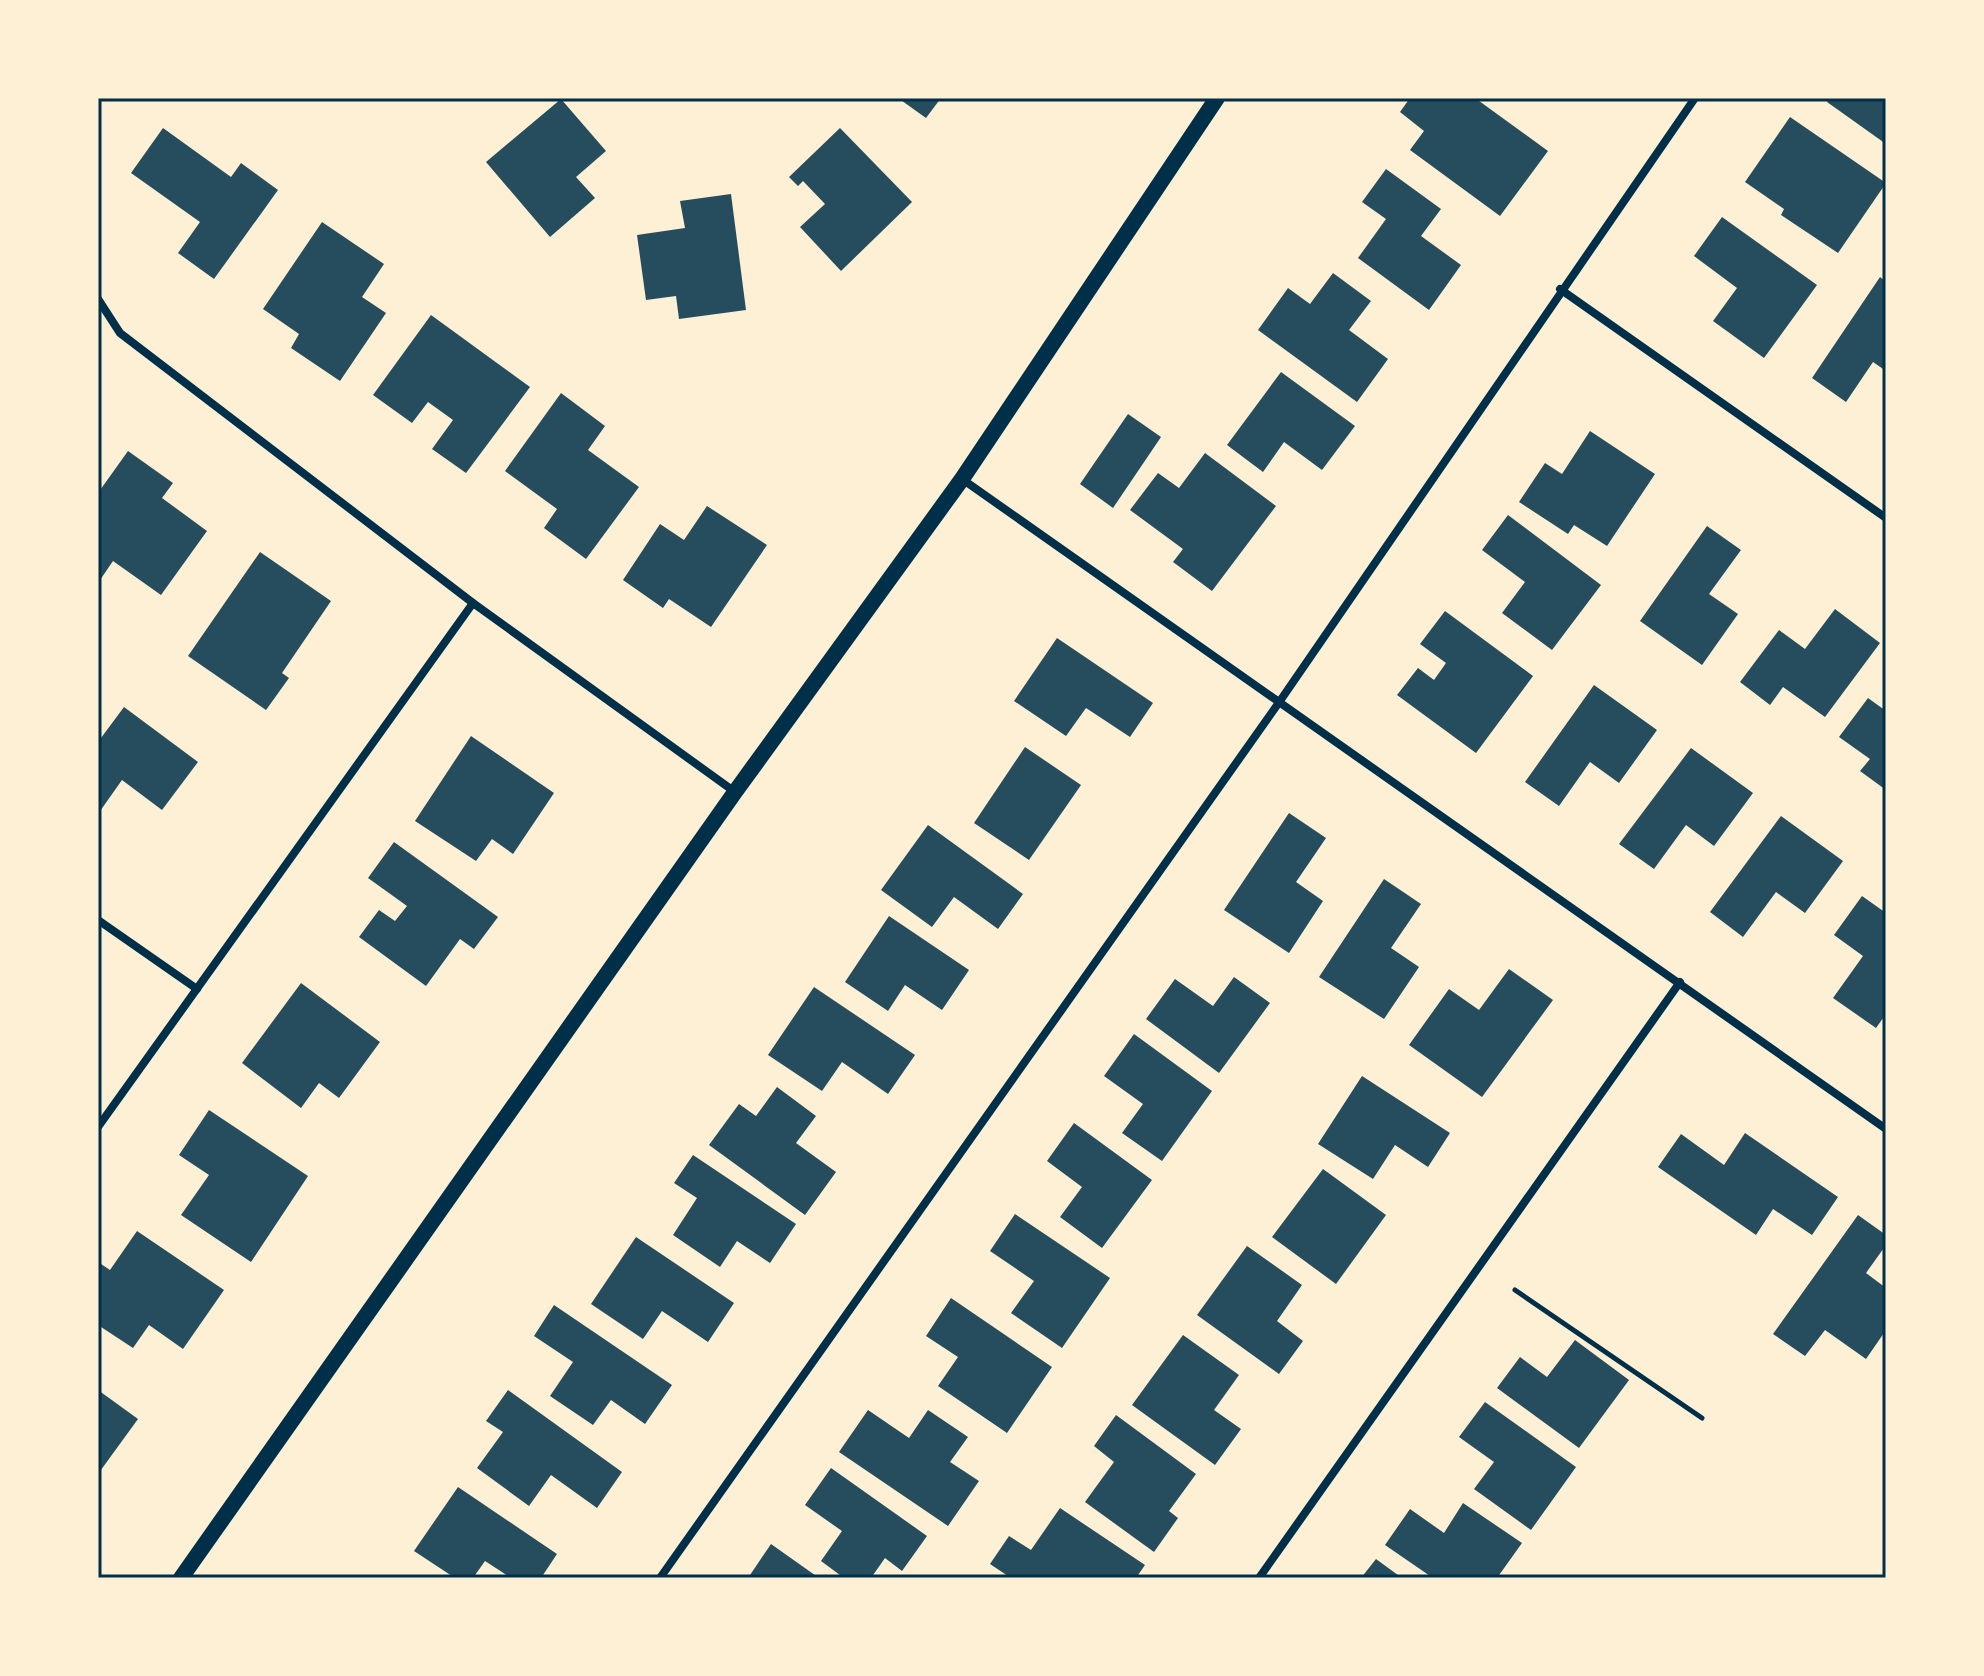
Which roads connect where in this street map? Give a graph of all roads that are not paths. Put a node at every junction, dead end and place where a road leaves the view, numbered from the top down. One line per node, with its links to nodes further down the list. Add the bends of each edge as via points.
1 (1217, 98): 5 (main road)
2 (1695, 98): 3 (street)
3 (1560, 289): 6 (street); 8 (street)
4 (98, 299): 7 (street, via 120,333)
5 (962, 479): 8 (street); 9 (main road)
6 (1886, 518)
7 (473, 603): 9 (street); 12 (street)
8 (1280, 701): 11 (street); 16 (street)
9 (735, 792): 15 (main road)
10 (98, 920): 12 (street)
11 (1680, 982): 14 (street); 17 (street)
12 (197, 989): 13 (street)
13 (98, 1127)
14 (1886, 1129)
15 (181, 1578)
16 (660, 1578)
17 (1259, 1578)

